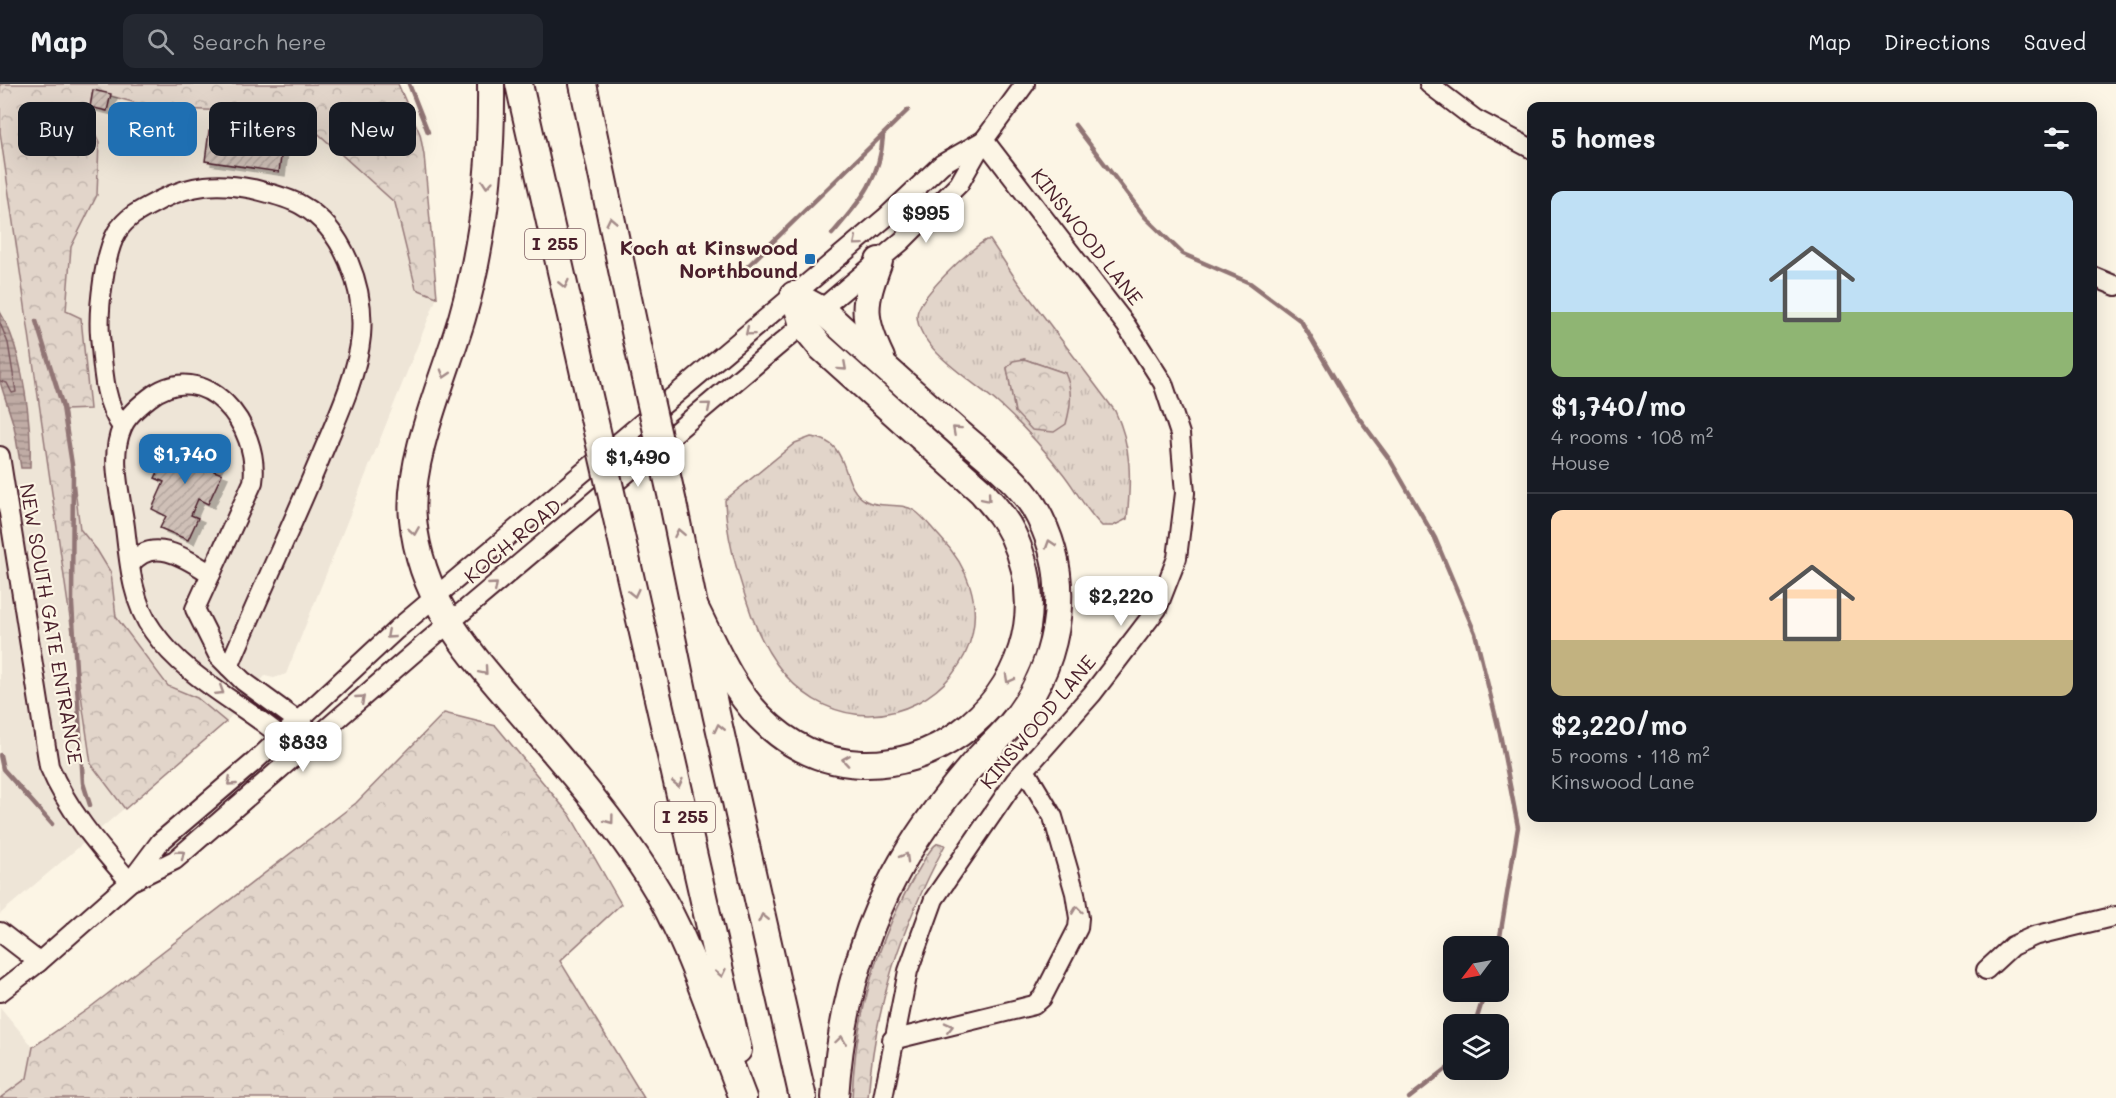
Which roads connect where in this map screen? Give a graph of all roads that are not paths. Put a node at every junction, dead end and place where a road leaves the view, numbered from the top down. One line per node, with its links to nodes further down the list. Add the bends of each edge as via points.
1 (491, 84): 18 (highway, one-way to 18, via 489,168 480,242 463,316 415,473 412,496 415,538)
2 (519, 84): 35 (highway, I 255, one-way to 35, bridge)
3 (583, 84): 19 (highway, I 255, one-way to 3, bridge)
4 (1025, 84): 6 (street, KOCH ROAD)
5 (1429, 84): 7 (street, via 1475,119)
6 (984, 140): 8 (street, KOCH ROAD, via 959,184); 11 (street, KOCH ROAD, one-way to 11, via 942,164); 26 (street, KINSWOOD LANE, via 1126,325 1162,383 1180,434 1185,493 1177,558 1157,609 1092,694)
7 (1527, 146)
8 (879, 261): 12 (street, KOCH ROAD); 13 (highway, via 867,293 866,312 868,332)
9 (2097, 278): 10 (street)
10 (2116, 286)
11 (794, 294): 12 (highway); 18 (street, KOCH ROAD, one-way to 18)
12 (812, 317): 13 (highway); 19 (highway, one-way to 19, via 821,347 981,491 1012,534 1028,587 1029,613 1017,664 975,723 931,750 887,763 839,759 798,745 762,718 731,679); 20 (street, KOCH ROAD, one-way to 12)
13 (885, 367): 37 (highway, one-way to 13, via 846,1008 879,908 914,842 941,803 1016,718 1035,690 1048,663 1058,614 1055,559 1033,506 1017,485)
14 (122, 427): 16 (street, via 116,454); 17 (street, via 161,388 183,384 207,389 225,401 238,418 255,470 253,482); 21 (street, via 111,413 99,320 103,279 116,234 132,214 179,190 230,184 301,205 325,224 343,248 354,276 361,336 336,421)
15 (0, 456): 27 (street, NEW SOUTH GATE ENTRANCE, via 49,766 61,795 82,826)
16 (131, 564): 17 (street, via 147,550 159,549); 23 (street, one-way to 23, via 139,604 152,630 174,656)
17 (211, 574): 21 (street, via 195,609 206,636)
18 (434, 597): 20 (highway); 22 (street, KOCH ROAD, one-way to 22)
19 (693, 604): 36 (highway, I 255, one-way to 19)
20 (450, 624): 24 (street, KOCH ROAD, one-way to 20); 34 (highway, one-way to 34, via 475,660 603,811 650,879 685,950)
21 (229, 667): 22 (street)
22 (298, 720): 23 (street, KOCH ROAD); 24 (street)
23 (282, 736): 25 (street); 27 (street, KOCH ROAD, one-way to 27, via 160,842)
24 (317, 737): 25 (street, KOCH ROAD)
25 (300, 752): 27 (street, KOCH ROAD, one-way to 25, via 175,860)
26 (1025, 770): 33 (street, KINSWOOD LANE, via 934,899 908,971); 33 (street, one-way to 26, via 1034,1005 1042,998 1078,928 1075,893 1053,817)
27 (130, 882): 30 (street, KOCH ROAD)
28 (2116, 916): 31 (street, via 2034,936 2012,946)
29 (0, 932): 30 (street)
30 (39, 962): 32 (street, KOCH ROAD)
31 (1986, 970)
32 (0, 992)
33 (892, 1040): 38 (street, KINSWOOD LANE)
34 (742, 1098)
35 (749, 1098)
36 (803, 1098)
37 (836, 1098)
38 (883, 1098)

